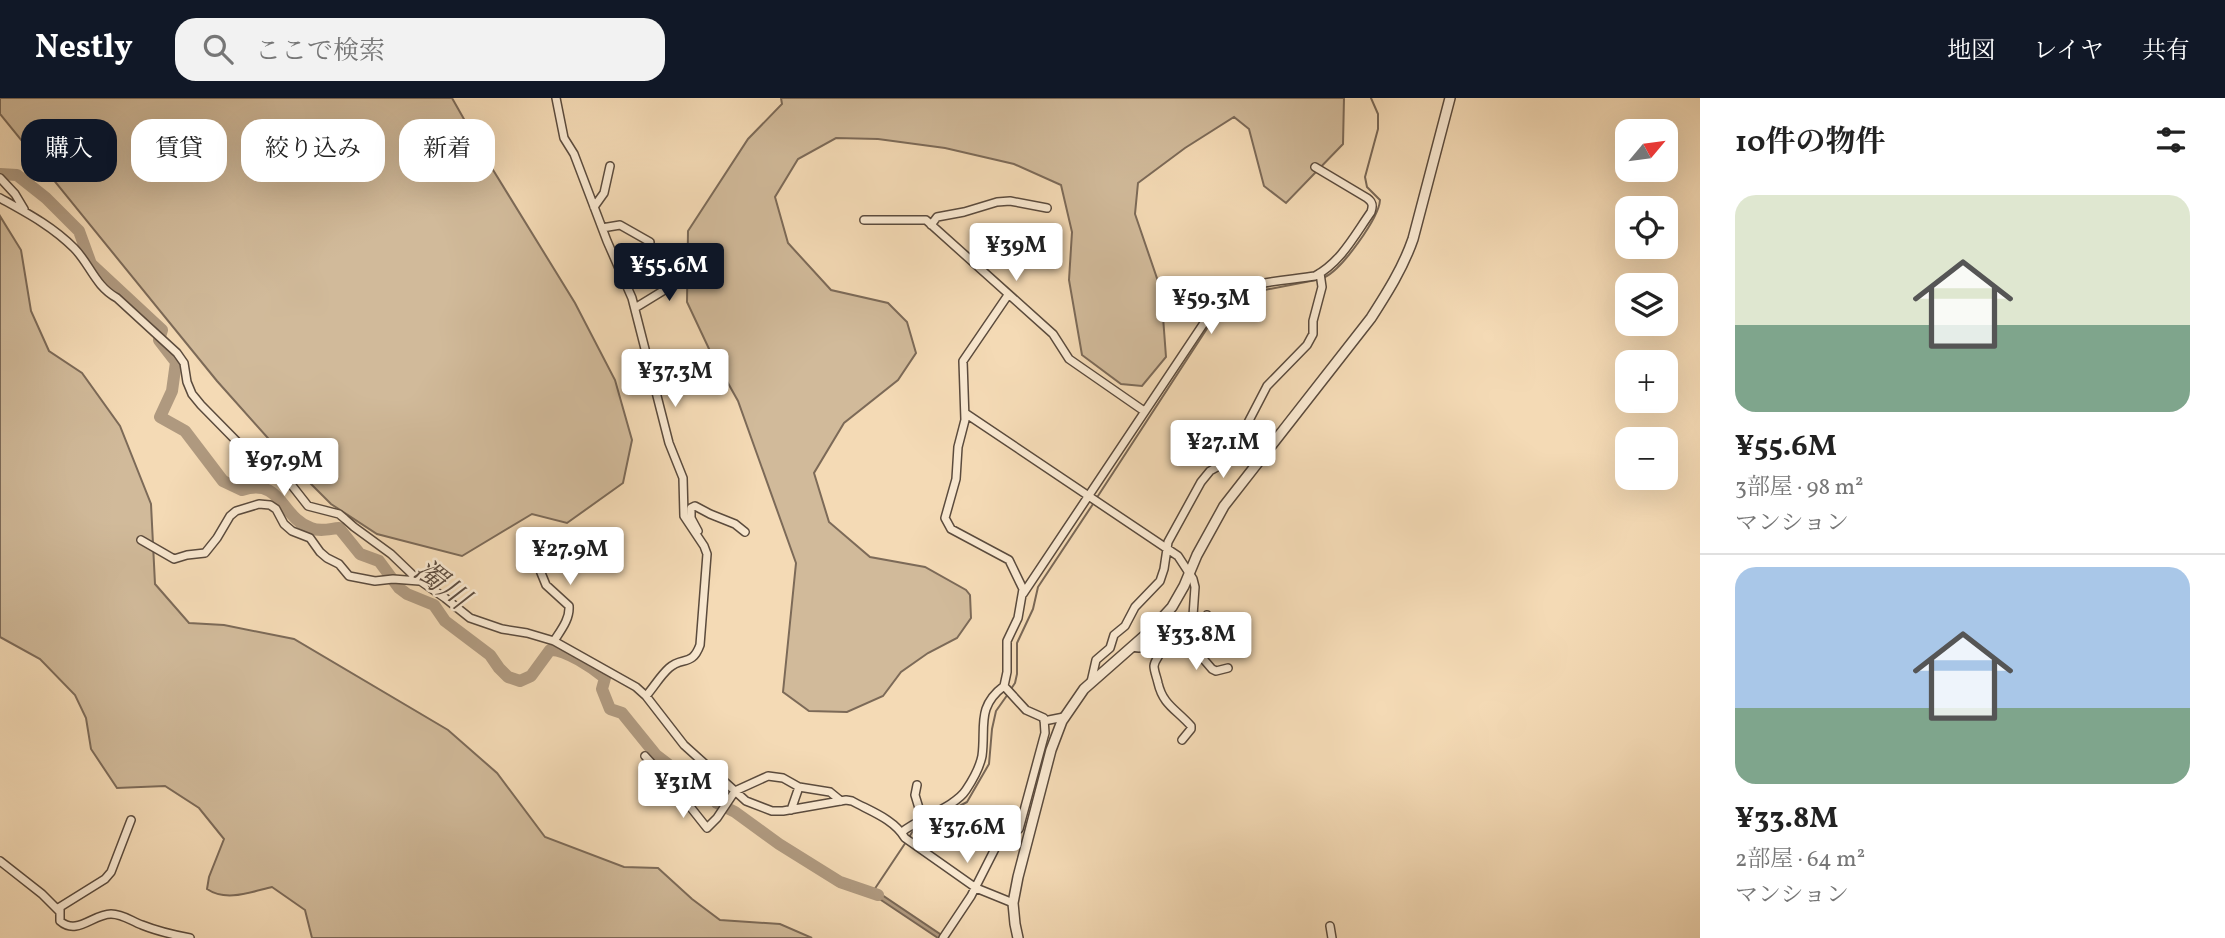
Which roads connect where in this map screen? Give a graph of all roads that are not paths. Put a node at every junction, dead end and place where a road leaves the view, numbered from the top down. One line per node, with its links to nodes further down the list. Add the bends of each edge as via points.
1 (556, 98): 7 (street, via 564,138)
2 (1450, 98): 26 (street, via 1413,239 1391,287 1224,506)
3 (610, 166): 7 (street, via 604,193)
4 (1315, 167): 14 (street, via 1367,198 1372,207)
5 (0, 178): 9 (street)
6 (0, 198): 9 (street)
7 (594, 207): 12 (street)
8 (1047, 208): 11 (street, via 997,202 937,217)
9 (24, 210): 27 (street, via 76,250 108,293 177,353 192,394 242,448 256,461 279,469 308,506 339,514)
10 (864, 220): 11 (street, via 926,220)
11 (932, 225): 16 (street)
12 (602, 228): 13 (street, via 620,225 650,243); 17 (street)
13 (649, 251)
14 (1321, 277): 18 (street, via 1246,287 1222,299); 25 (street, via 1307,345 1267,386 1228,461 1201,482)
15 (665, 283): 17 (street, via 666,289)
16 (1008, 295): 18 (street, via 1053,334 1069,359); 19 (street, via 963,361)
17 (635, 308): 22 (street, via 668,443 684,482 684,516)
18 (1144, 411): 20 (street)
19 (965, 412): 20 (street); 28 (street, via 945,518 951,529 1009,560)
20 (1093, 500): 25 (street); 28 (street)
21 (745, 532): 22 (street, via 695,506 690,512)
22 (699, 538): 37 (street, via 707,554 700,645 692,659 670,667)
23 (141, 540): 27 (street, via 174,559 205,553 236,511 270,505 292,531 310,538 349,576)
24 (521, 540): 31 (street, via 546,585 569,606)
25 (1167, 549): 26 (street, via 1178,556); 35 (street, via 1160,581 1096,660)
26 (1189, 575): 30 (street, via 1195,587 1194,616); 33 (street, via 1172,607)
27 (419, 581): 31 (street, via 470,618)
28 (1023, 595): 36 (street, via 1007,641)
29 (1207, 615): 30 (street, via 1204,629)
30 (1182, 630): 32 (street); 34 (street, via 1212,669)
31 (554, 640): 37 (street)
32 (1162, 646): 33 (street); 40 (street, via 1154,669 1160,694 1191,726)
33 (1132, 647): 35 (street)
34 (1228, 668)
35 (1091, 682): 38 (street)
36 (1009, 690): 39 (street, via 1026,710 1041,715); 47 (street, via 995,692 984,718 981,758 966,790 959,799)
37 (646, 696): 44 (street, via 684,745)
38 (1064, 717): 39 (street); 52 (street, via 1051,750)
39 (1044, 721): 51 (street, via 1045,733 1019,829 1004,831)
40 (1182, 740)
41 (645, 756): 44 (street, via 707,828)
42 (917, 785): 47 (street)
43 (799, 787): 44 (street, via 768,776); 45 (street, via 830,792); 46 (street)
44 (735, 791): 46 (street, via 759,807)
45 (841, 801): 46 (street); 49 (street, via 852,801 885,818)
46 (791, 810)
47 (922, 818): 49 (street)
48 (131, 820): 53 (street, via 111,872 66,902)
49 (906, 837): 51 (street)
50 (0, 861): 53 (street)
51 (976, 888): 52 (street); 55 (street)
52 (1013, 903): 57 (street)
53 (59, 912): 56 (street, via 66,926 115,914)
54 (1330, 926): 58 (street)
55 (944, 935)
56 (190, 938)
57 (1018, 938)
58 (1332, 938)

